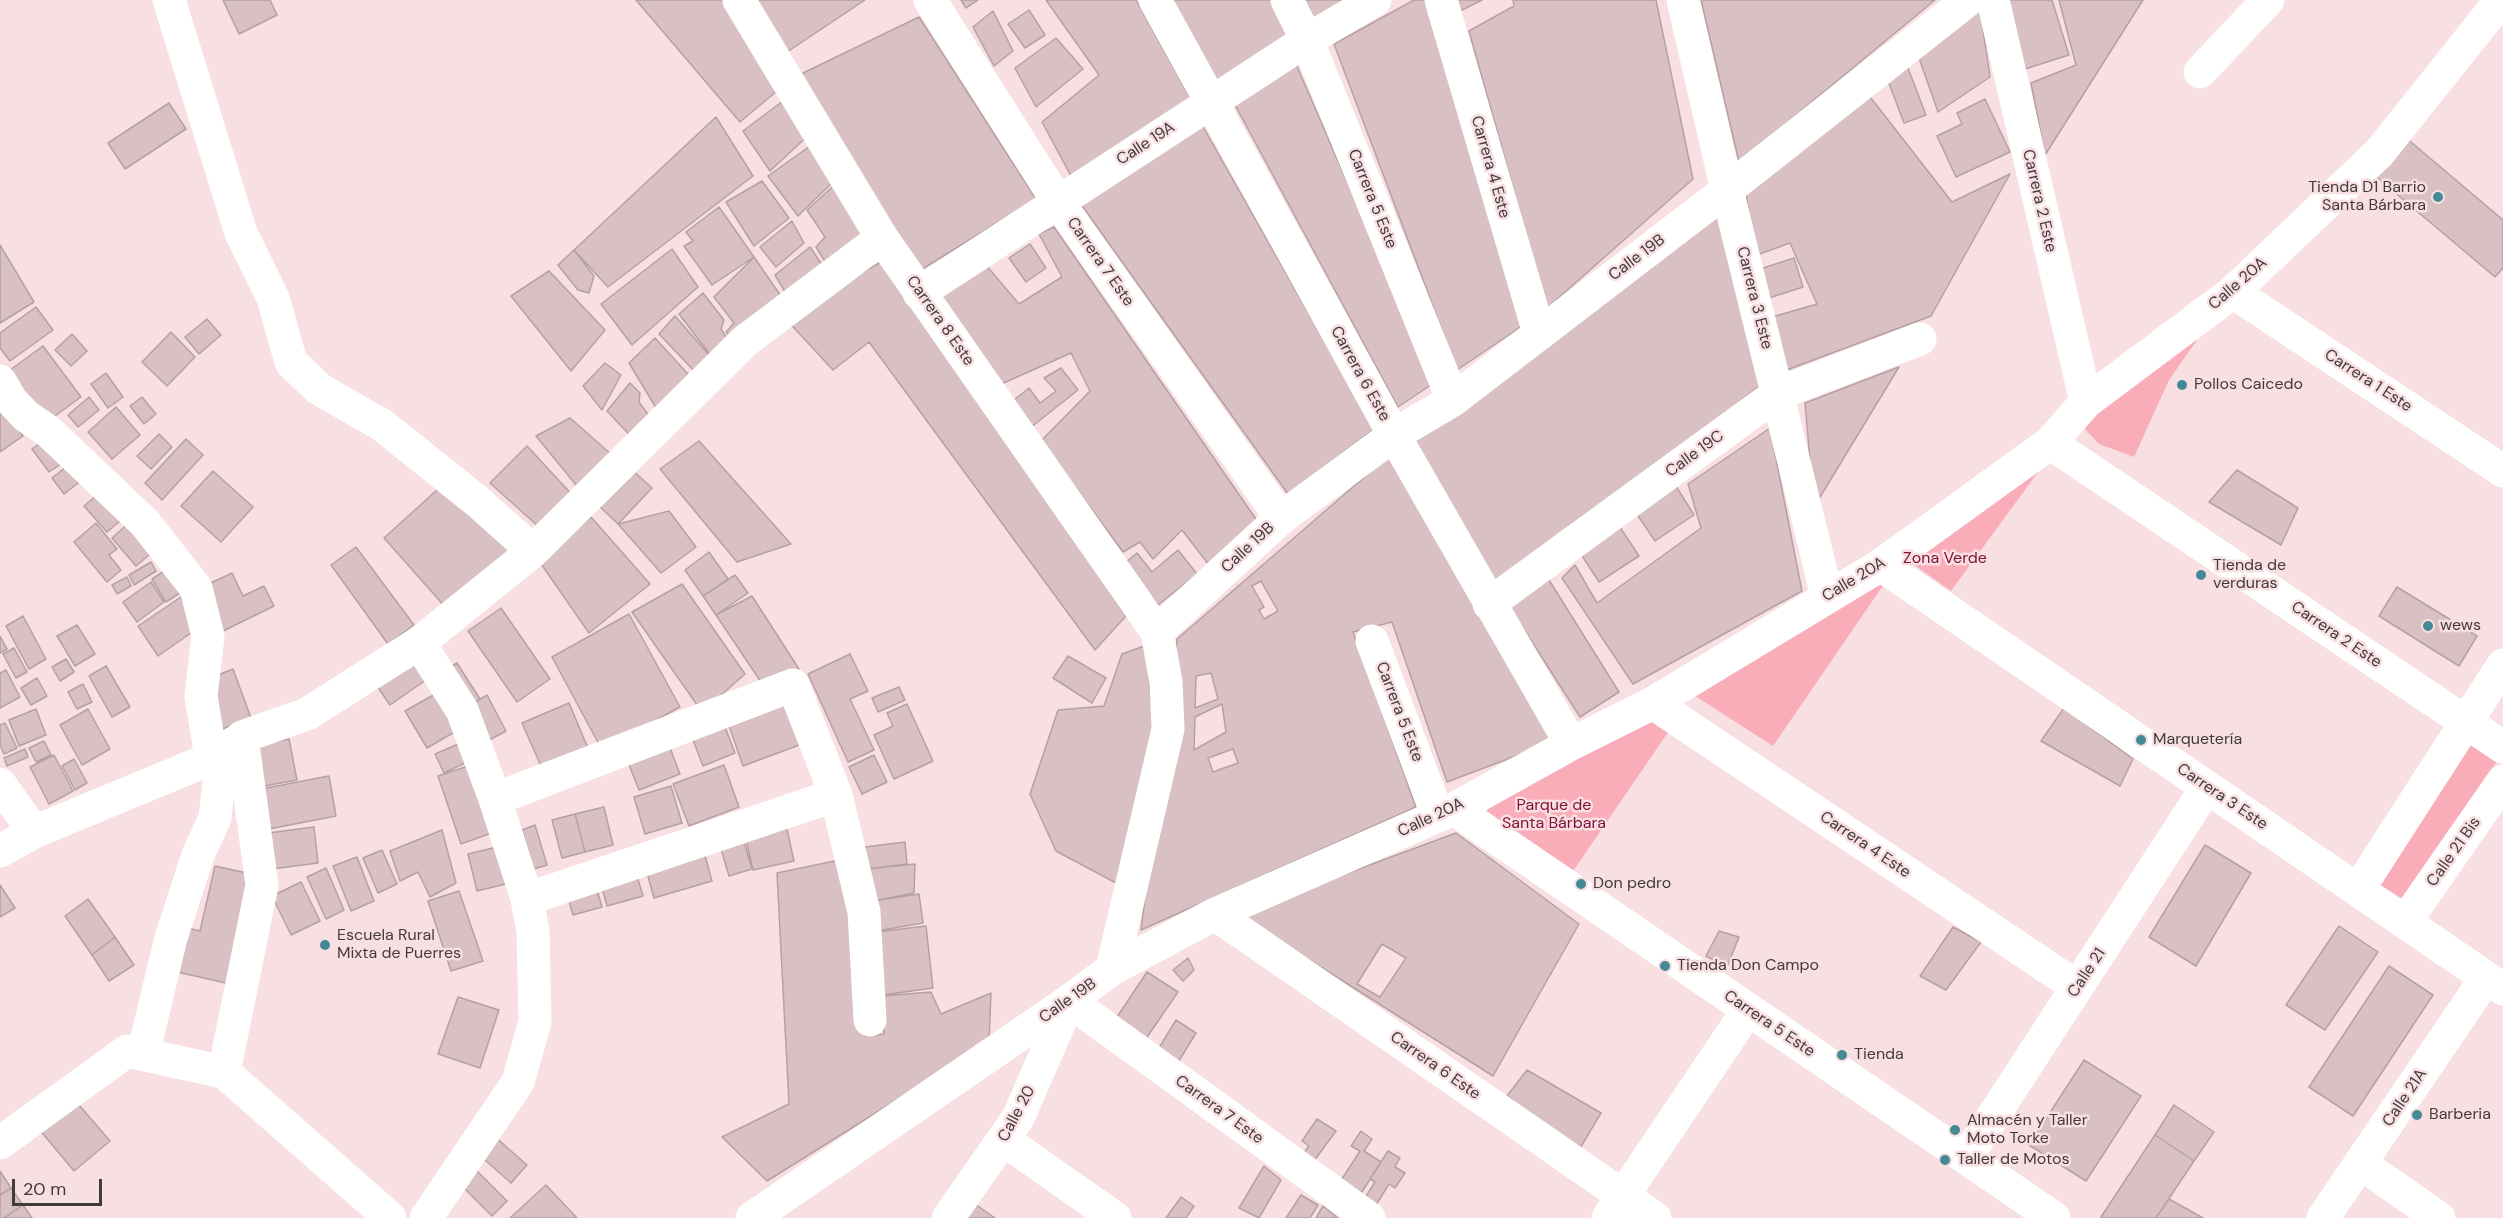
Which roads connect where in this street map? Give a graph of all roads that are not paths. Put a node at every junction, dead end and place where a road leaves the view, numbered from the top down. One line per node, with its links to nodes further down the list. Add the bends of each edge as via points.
1 (169, 0): 31 (street, via 241,232 273,298 291,362 319,388 382,425)
2 (740, 0): 18 (street, Carrera 8 Este)
3 (930, 0): 17 (street, Carrera 7 Este)
4 (1155, 0): 15 (street, Carrera 6 Este)
5 (1287, 0): 13 (street, Carrera 5 Este)
6 (1375, 0): 13 (street, Calle 19A)
7 (1441, 0): 21 (street, Carrera 4 Este)
8 (1683, 0): 16 (street, Carrera 3 Este)
9 (1968, 0): 16 (street, Calle 19B)
10 (1993, 0): 26 (street, Carrera 2 Este)
11 (2268, 0): 14 (street)
12 (2501, 0): 19 (street, Calle 20A, via 2379,153)
13 (1307, 40): 15 (street, Calle 19A); 25 (street, Carrera 5 Este)
14 (2200, 72)
15 (1210, 102): 17 (street, Calle 19A); 27 (street, Carrera 6 Este)
16 (1727, 190): 21 (street, Calle 19B); 24 (street, Carrera 3 Este)
17 (1058, 202): 20 (street, Calle 19A); 30 (street, Carrera 7 Este)
18 (882, 238): 20 (street, Carrera 8 Este); 31 (street, via 745,341)
19 (2233, 292): 26 (street, Calle 20A); 29 (street, Carrera 1 Este)
20 (919, 293): 35 (street, Carrera 8 Este)
21 (1539, 333): 25 (street, Calle 19B)
22 (1920, 339): 24 (street, Calle 19C)
23 (0, 381): 43 (street, via 26,416 48,431 145,523 196,588 208,636 201,696)
24 (1777, 394): 33 (street, Carrera 3 Este); 34 (street, Calle 19C)
25 (1453, 400): 27 (street, Calle 19B)
26 (2086, 402): 28 (street, Calle 20A)
27 (1394, 435): 30 (street, Calle 19B); 34 (street, Carrera 6 Este)
28 (2050, 442): 32 (street, Calle 20A); 40 (street, Carrera 2 Este)
29 (2500, 461)
30 (1281, 518): 35 (street, Calle 19B)
31 (533, 551): 37 (street)
32 (1881, 565): 33 (street, Calle 20A); 46 (street, Carrera 3 Este)
33 (1827, 596): 39 (street, Calle 20A)
34 (1489, 604): 41 (street, Carrera 6 Este)
35 (1157, 632): 56 (street, Calle 19B, via 1166,682 1168,729)
36 (1372, 641): 49 (street, Carrera 5 Este)
37 (419, 643): 43 (street, via 307,714); 48 (street, via 462,710)
38 (2503, 665): 40 (street)
39 (1653, 703): 41 (street, Calle 20A); 58 (street, Carrera 4 Este)
40 (2467, 723): 42 (street, Carrera 2 Este); 52 (street)
41 (1571, 744): 49 (street, Calle 20A)
42 (2503, 747)
43 (225, 749): 50 (street); 62 (street, via 215,818 198,855 171,938); 63 (street, via 262,885)
44 (2503, 781): 55 (street, Calle 21 Bis)
45 (0, 784): 50 (street)
46 (2207, 788): 52 (street, Carrera 3 Este); 58 (street, Calle 21)
47 (836, 795): 48 (street, via 792,685); 53 (street); 61 (street, via 864,912)
48 (495, 799): 53 (street)
49 (1446, 813): 54 (street, Calle 20A); 60 (street, Carrera 5 Este)
50 (34, 832): 51 (street)
51 (0, 851)
52 (2358, 890): 55 (street, Carrera 3 Este)
53 (527, 899): 70 (street, via 533,931 535,1022 518,1082)
54 (1215, 914): 56 (street, Calle 20A); 68 (street, Carrera 6 Este)
55 (2405, 922): 57 (street, Carrera 3 Este)
56 (1112, 969): 59 (street, Calle 19B)
57 (2495, 984): 67 (street, Calle 21A)
58 (2078, 987): 66 (street, Calle 21)
59 (1069, 1001): 64 (street, Calle 20, via 1018,1118); 71 (street, Calle 19B); 74 (street, Carrera 7 Este)
60 (1748, 1010): 66 (street, Carrera 5 Este); 68 (street)
61 (870, 1020)
62 (142, 1054): 63 (street); 65 (street, via 127,1051)
63 (224, 1072): 69 (street)
64 (1004, 1140): 72 (street, Calle 20); 73 (street)
65 (0, 1143)
66 (1966, 1158): 76 (street, Carrera 5 Este)
67 (2360, 1163): 77 (street, Calle 21A); 78 (street)
68 (1615, 1207): 75 (street, Carrera 6 Este)
69 (390, 1218)
70 (426, 1218)
71 (752, 1218)
72 (948, 1218)
73 (1115, 1218)
74 (1369, 1218)
75 (1655, 1218)
76 (2054, 1218)
77 (2323, 1218)
78 (2439, 1218)

